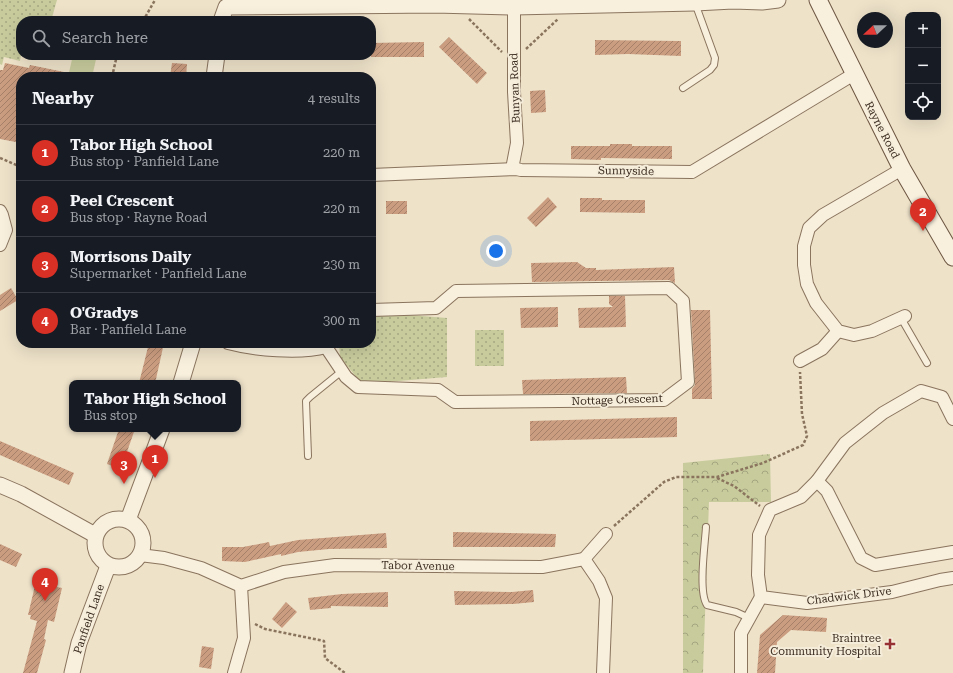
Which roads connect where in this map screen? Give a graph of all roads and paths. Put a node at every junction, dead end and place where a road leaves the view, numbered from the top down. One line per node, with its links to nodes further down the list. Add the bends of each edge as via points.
1 (155, 0): 10 (path)
2 (733, 0): 3 (street); 5 (street)
3 (778, 0)
4 (818, 0): 16 (main road, Rayne Road)
5 (695, 3): 7 (street); 17 (lane, via 715,58 710,70)
6 (454, 4): 8 (street); 9 (street); 11 (path, via 505,55)
7 (570, 5): 8 (street); 11 (path, via 521,54)
8 (514, 7): 11 (street, Bunyan Road)
9 (224, 9)
10 (146, 16)
11 (514, 55): 20 (street, Bunyan Road, via 517,143)
12 (116, 60): 14 (path)
13 (216, 60): 15 (street)
14 (113, 72)
15 (215, 72)
16 (854, 74): 20 (street, Sunnyside, via 692,172); 21 (main road, Rayne Road)
17 (683, 88)
18 (0, 158): 19 (path)
19 (16, 165)
20 (512, 169): 22 (street, Sunnyside)
21 (902, 169): 25 (main road, Rayne Road); 28 (street, via 823,215 809,228 804,246 807,284 816,303)
22 (376, 175)
23 (0, 211): 24 (street, via 6,230)
24 (0, 245)
25 (953, 257)
26 (376, 310): 35 (street, Nottage Crescent, via 436,308 456,290 668,288 683,301 688,382 664,400 455,402 438,390 358,387)
27 (903, 317): 28 (street, via 872,331 854,335); 34 (lane)
28 (838, 331): 33 (street, via 822,349)
29 (192, 348): 36 (street)
30 (247, 348): 31 (street, Nottage Crescent)
31 (319, 348)
32 (330, 348): 35 (street, Nottage Crescent)
33 (800, 362): 40 (path, via 802,414 806,436 803,445 763,463)
34 (927, 363)
35 (342, 371): 39 (lane, via 306,401)
36 (182, 380)
37 (953, 419): 41 (street, via 942,397 921,392 883,413 845,443)
38 (161, 432): 44 (street)
39 (308, 456)
40 (717, 477): 43 (path); 46 (path, via 676,477 664,482)
41 (817, 481): 43 (street, via 800,497); 48 (street, via 827,491 861,558 875,565)
42 (0, 485): 47 (street)
43 (770, 510): 54 (street, via 759,535 758,575)
44 (128, 520): 47 (street, via 108,521); 49 (street, via 139,529 143,538)
45 (706, 527): 56 (lane, via 702,590 704,600 707,605)
46 (606, 534): 50 (street)
47 (95, 535): 51 (street, via 96,553)
48 (953, 552)
49 (140, 556): 51 (street, via 126,567); 53 (street, via 164,558 201,568)
50 (584, 559): 53 (street, Tabor Avenue, via 542,567 335,565 284,572); 60 (street, via 606,598)
51 (108, 566): 57 (street, Panfield Lane, via 79,643)
52 (953, 578): 54 (street, Chadwick Drive, via 892,592 807,603)
53 (241, 586): 55 (street)
54 (761, 597): 56 (street)
55 (243, 618): 58 (street, via 244,638); 59 (path, via 265,629 324,641 325,658)
56 (749, 618): 61 (street, via 741,633)
57 (72, 673)
58 (234, 673)
59 (345, 673)
60 (603, 673)
61 (741, 673)

